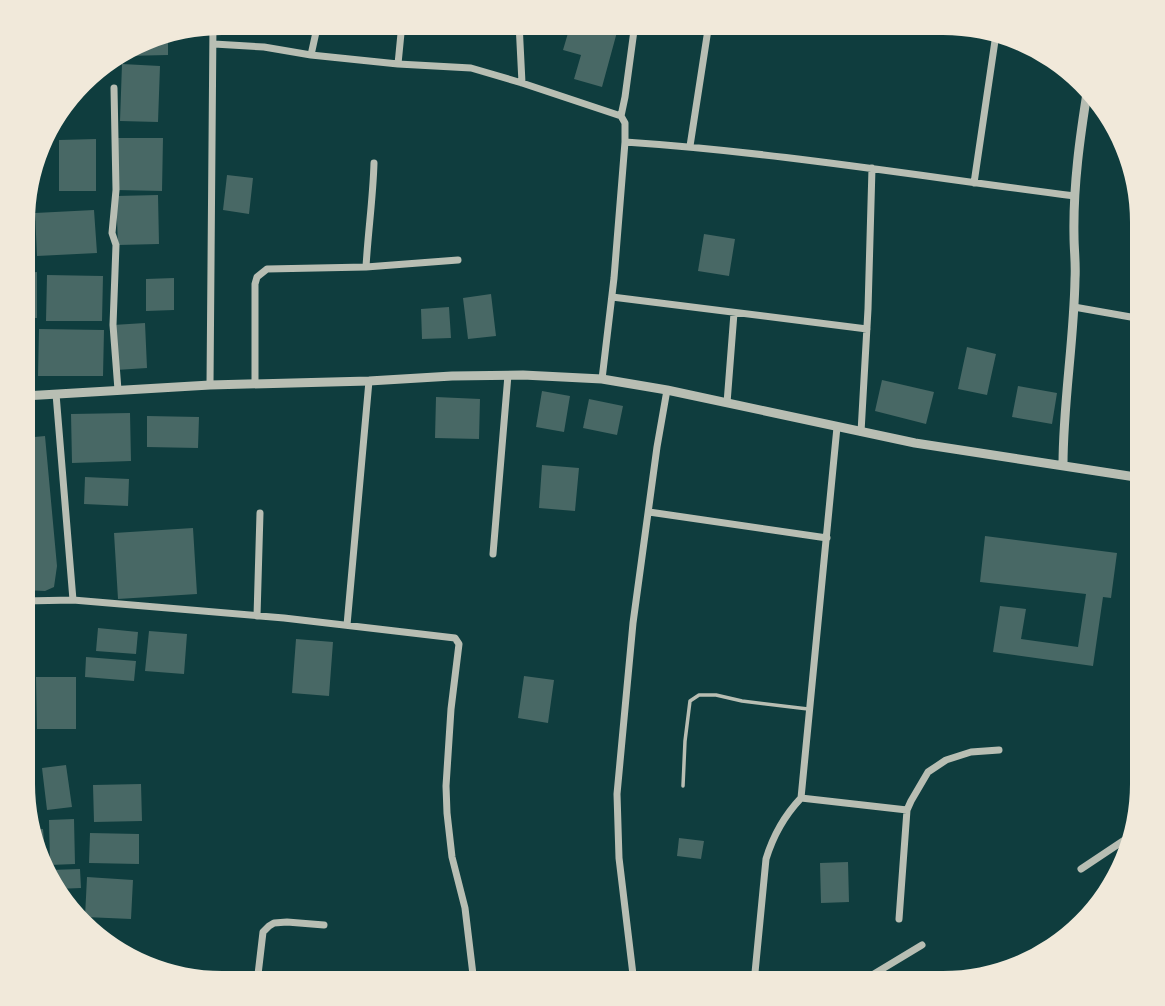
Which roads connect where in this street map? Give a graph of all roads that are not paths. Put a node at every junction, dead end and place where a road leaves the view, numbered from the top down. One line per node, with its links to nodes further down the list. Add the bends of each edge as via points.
1 (315, 35): 9 (street)
2 (401, 35): 10 (street)
3 (520, 35): 11 (street)
4 (633, 35): 14 (street)
5 (707, 35): 16 (street)
6 (214, 36): 8 (street)
7 (995, 42): 19 (street)
8 (214, 44): 9 (street); 32 (street)
9 (311, 55): 10 (street)
10 (398, 64): 11 (street, via 471,68)
11 (522, 83): 14 (street)
12 (114, 88): 33 (street, via 112,233 116,246)
13 (1086, 102): 20 (street)
14 (621, 116): 15 (street)
15 (625, 142): 16 (street); 23 (street)
16 (690, 146): 18 (street)
17 (374, 163): 22 (street)
18 (873, 168): 19 (street); 27 (street)
19 (974, 183): 20 (street)
20 (1075, 196): 24 (street)
21 (458, 260): 22 (street)
22 (366, 267): 31 (street, via 267,269 257,277)
23 (612, 297): 25 (street); 29 (street)
24 (1074, 307): 26 (street); 40 (street)
25 (734, 313): 27 (street); 37 (street)
26 (1130, 317)
27 (867, 329): 39 (street)
28 (508, 375): 29 (street); 30 (street); 45 (street)
29 (602, 379): 34 (street)
30 (369, 381): 31 (street); 49 (street)
31 (255, 383): 32 (street)
32 (210, 384): 33 (street)
33 (118, 390): 35 (street)
34 (667, 390): 37 (street); 42 (street)
35 (56, 394): 36 (street); 46 (street)
36 (35, 395)
37 (727, 403): 38 (street)
38 (837, 427): 39 (street); 44 (street)
39 (861, 432): 40 (street)
40 (1063, 465): 41 (street)
41 (1130, 476)
42 (649, 512): 44 (street); 62 (street, via 617,794 619,858)
43 (260, 513): 48 (street)
44 (827, 538): 50 (street)
45 (493, 554)
46 (73, 600): 47 (street); 48 (street)
47 (35, 601)
48 (257, 615): 49 (street)
49 (347, 625): 61 (street, via 455,638 459,644 447,813)
50 (810, 709): 52 (lane, via 699,695 690,701); 53 (street)
51 (999, 750): 54 (street, via 946,760 928,772)
52 (683, 786)
53 (801, 798): 54 (street); 63 (street, via 780,826 766,859)
54 (907, 810): 57 (street)
55 (1120, 843): 56 (street)
56 (1081, 869)
57 (899, 919)
58 (324, 925): 60 (street, via 287,922 269,926 263,932)
59 (922, 945): 64 (street)
60 (258, 971)
61 (472, 971)
62 (633, 971)
63 (755, 971)
64 (879, 971)

